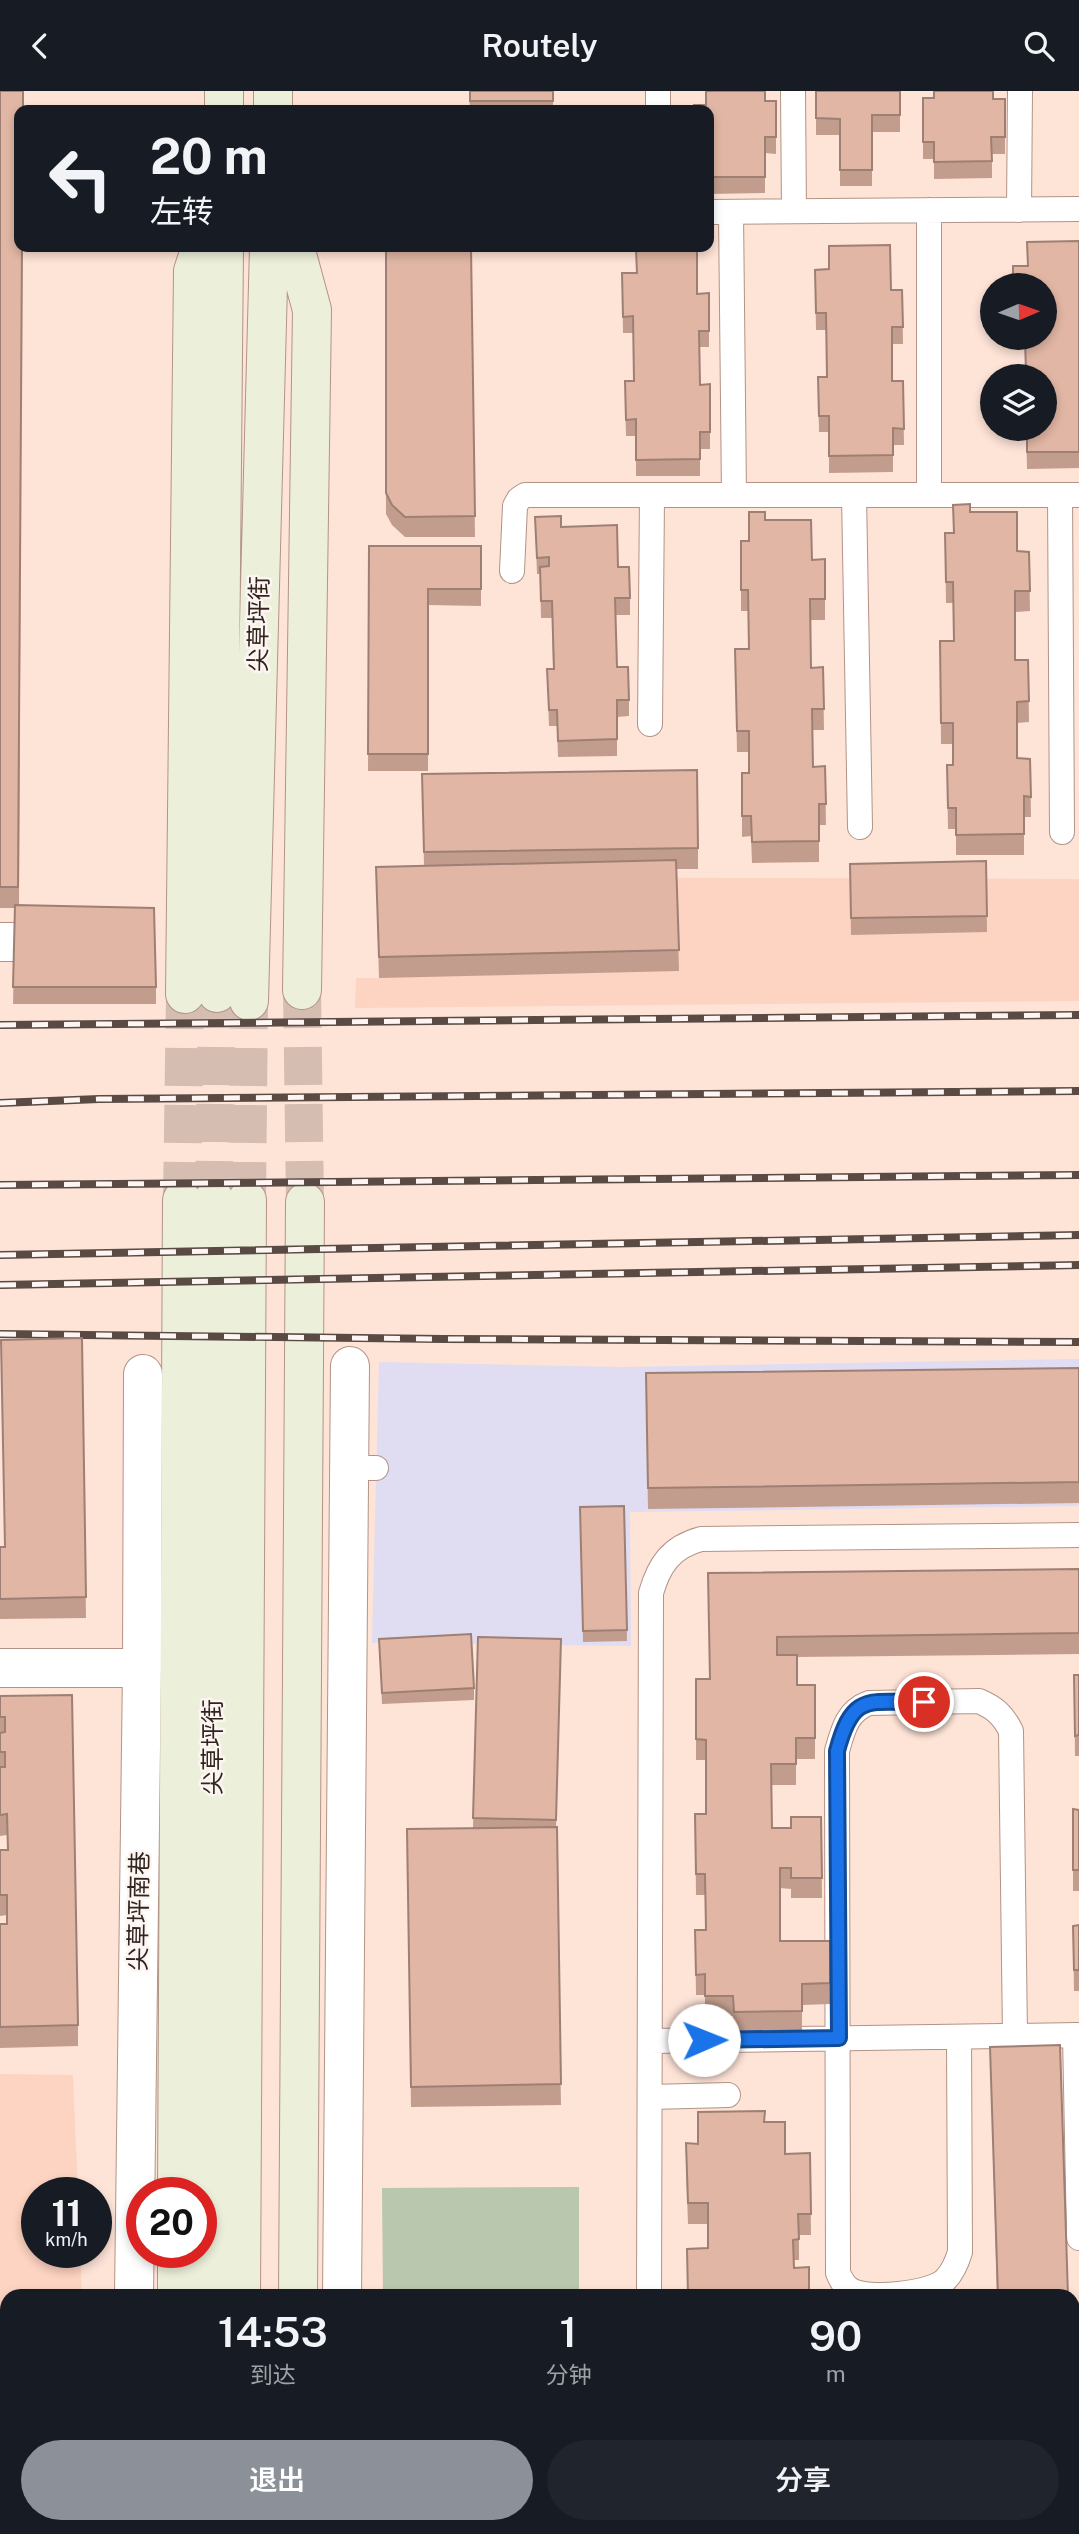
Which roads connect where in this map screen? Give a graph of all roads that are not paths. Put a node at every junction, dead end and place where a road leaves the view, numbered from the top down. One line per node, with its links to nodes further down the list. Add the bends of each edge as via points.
1 (793, 91): 6 (lane)
2 (1020, 91): 5 (lane)
3 (1079, 209): 5 (lane)
4 (929, 210): 5 (lane); 6 (lane); 15 (lane)
5 (1019, 210)
6 (794, 211): 7 (lane)
7 (720, 212): 13 (lane)
8 (199, 252): 22 (main road, via 193,271)
9 (225, 252): 22 (main road, 尖草坪街)
10 (269, 252): 22 (main road, 尖草坪街)
11 (296, 252): 21 (main road, via 312,310)
12 (652, 495): 13 (lane); 17 (lane, via 525,495 515,506); 18 (lane)
13 (734, 495): 14 (lane)
14 (855, 495): 15 (lane); 19 (lane)
15 (929, 495): 16 (lane)
16 (1070, 495): 20 (lane)
17 (512, 571)
18 (650, 724)
19 (860, 827)
20 (1062, 832)
21 (302, 990)
22 (217, 996)
23 (215, 1199): 37 (main road); 42 (main road, 尖草坪街); 43 (main road, 尖草坪街)
24 (305, 1202): 44 (main road)
25 (350, 1366): 45 (street, via 363,1468)
26 (143, 1374): 29 (street, 尖草坪南巷)
27 (1079, 1535): 34 (lane, via 701,1539 673,1551 664,1561 651,1593)
28 (0, 1668): 29 (street)
29 (142, 1668): 40 (street, 尖草坪南巷)
30 (1077, 2035): 31 (lane); 38 (lane)
31 (1015, 2036): 32 (lane); 33 (lane, via 1011,1731 993,1707 965,1701 869,1703 848,1717 842,1732 837,1751)
32 (959, 2037): 33 (lane); 48 (lane, via 960,2252 946,2280)
33 (839, 2038): 34 (lane); 47 (lane, via 838,2273)
34 (650, 2041): 36 (lane)
35 (728, 2095): 36 (lane)
36 (650, 2097): 46 (lane)
37 (178, 2177)
38 (1079, 2238)
39 (177, 2268): 41 (main road)
40 (134, 2289)
41 (177, 2289)
42 (211, 2289)
43 (240, 2289)
44 (298, 2289)
45 (342, 2289)
46 (649, 2289)
47 (850, 2289)
48 (931, 2289)

